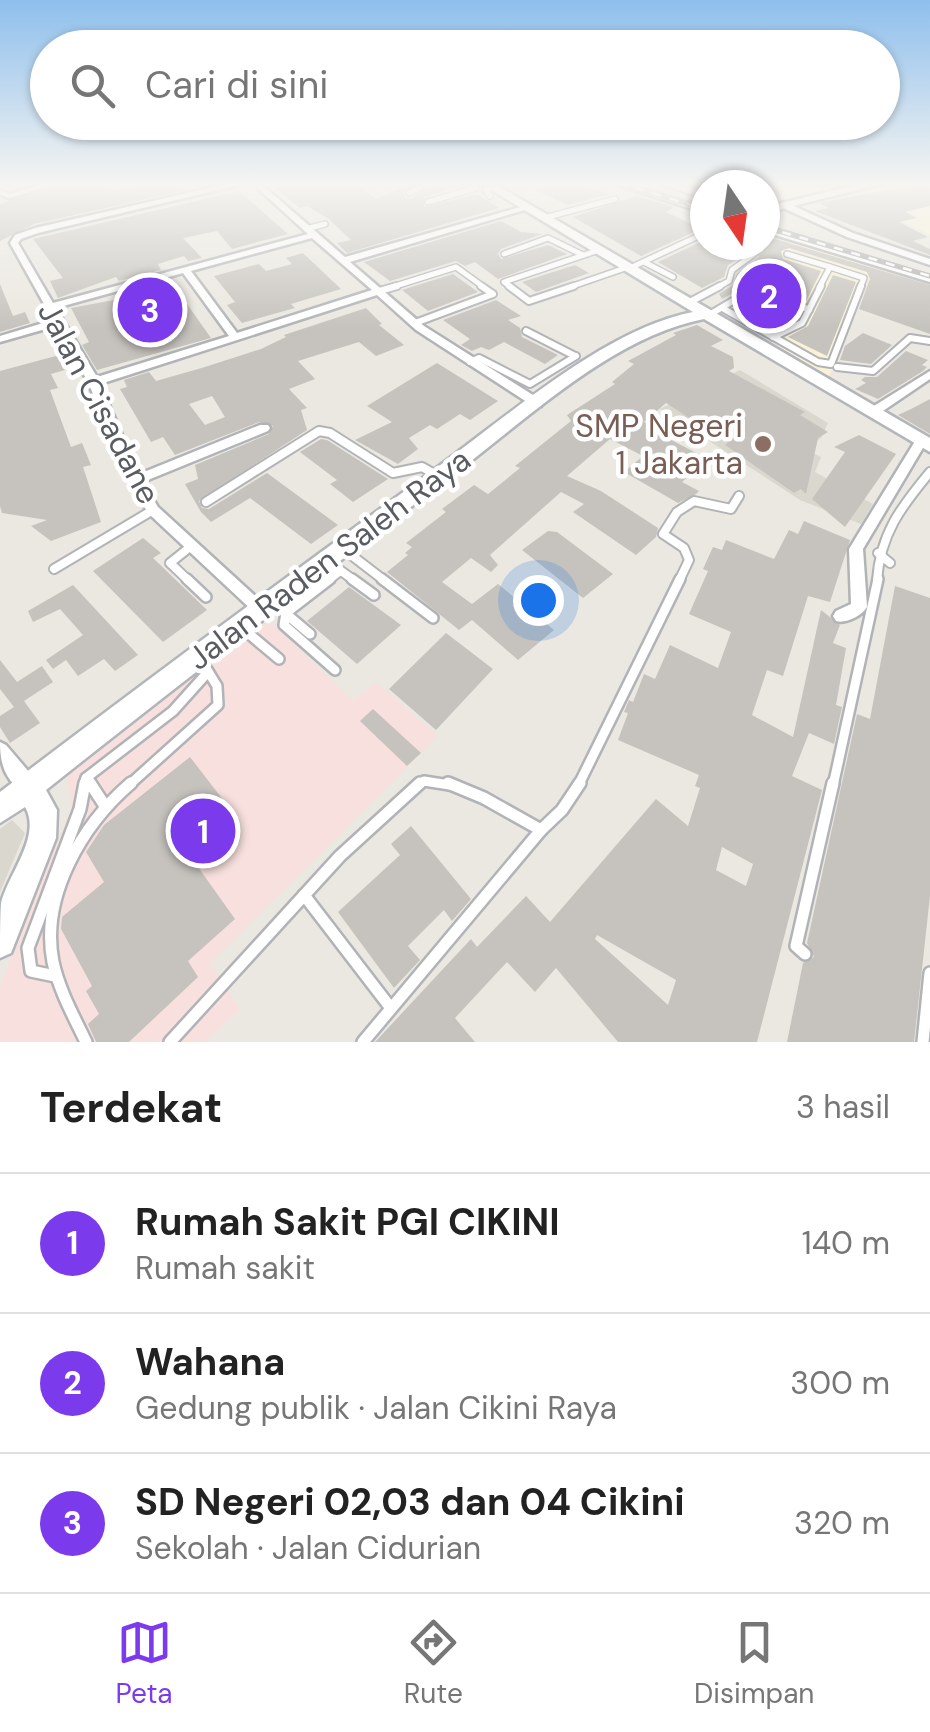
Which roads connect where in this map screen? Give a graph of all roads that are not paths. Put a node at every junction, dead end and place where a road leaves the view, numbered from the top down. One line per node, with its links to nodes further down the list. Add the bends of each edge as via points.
1 (37, 232): 21 (street, Jalan Cisadane, via 14,243)
2 (309, 232): 13 (street); 17 (street)
3 (445, 232): 13 (street)
4 (568, 232): 8 (main road)
5 (838, 232): 14 (street)
6 (780, 233): 18 (street)
7 (690, 240): 15 (lane)
8 (600, 250): 11 (lane); 15 (main road)
9 (504, 254): 11 (lane, via 548,238)
10 (787, 254): 16 (lane)
11 (584, 255): 15 (lane, via 504,282 530,301)
12 (746, 260): 20 (lane, via 729,281)
13 (342, 261): 19 (street)
14 (930, 262)
15 (634, 266): 20 (main road)
16 (830, 267): 22 (lane); 35 (lane, via 864,278 831,364)
17 (185, 270): 21 (street); 28 (street)
18 (930, 278)
19 (376, 292): 26 (street); 26 (lane, via 456,267 493,294); 28 (street)
20 (686, 301): 23 (main road); 25 (main road, Jalan Raden Saleh Raya)
21 (49, 307): 24 (street, Jalan Cisadane)
22 (808, 310): 23 (lane, via 759,285); 30 (lane, via 802,324)
23 (713, 313): 25 (main road, Jalan Raden Saleh Raya); 30 (main road)
24 (58, 322): 29 (street); 39 (street, Jalan Cisadane)
25 (666, 322): 32 (main road, Jalan Raden Saleh Raya)
26 (414, 323): 33 (street)
27 (526, 330): 32 (lane)
28 (235, 337): 39 (street)
29 (0, 339)
30 (769, 340): 35 (main road)
31 (930, 340): 36 (lane, via 912,337 873,371)
32 (583, 360): 38 (main road, Jalan Raden Saleh Raya)
33 (470, 362): 38 (lane, via 478,358 526,384); 41 (street)
34 (837, 367): 36 (lane)
35 (814, 369): 40 (main road)
36 (849, 369): 40 (lane)
37 (930, 374): 42 (street)
38 (560, 376): 41 (main road, Jalan Raden Saleh Raya)
39 (94, 382): 47 (street, Jalan Cisadane)
40 (835, 390): 42 (main road)
41 (537, 404): 46 (main road, Jalan Raden Saleh Raya)
42 (873, 412): 44 (main road)
43 (264, 428): 47 (street)
44 (926, 443): 59 (street, via 856,550 859,608)
45 (930, 472): 52 (lane, via 898,506)
46 (438, 476): 49 (lane, via 422,468 393,472 319,432); 53 (main road, Jalan Raden Saleh Raya)
47 (135, 480): 50 (street, Jalan Cisadane)
48 (738, 496): 71 (lane, via 731,510 694,500 668,521 663,534 689,560 578,785)
49 (206, 502)
50 (152, 510): 51 (street, Jalan Cisadane); 55 (lane)
51 (190, 547): 56 (lane, via 170,563); 58 (street, Jalan Cisadane)
52 (878, 553): 54 (lane); 74 (lane, via 878,592 796,946)
53 (336, 560): 57 (lane); 58 (main road, Jalan Raden Saleh Raya); 60 (lane)
54 (890, 563)
55 (54, 568)
56 (206, 596)
57 (374, 596)
58 (272, 608): 61 (main road, Jalan Raden Saleh Raya); 62 (lane); 65 (lane)
59 (840, 616)
60 (433, 618)
61 (239, 624): 63 (lane); 64 (main road, Jalan Raden Saleh Raya)
62 (310, 634)
63 (279, 658)
64 (204, 664): 67 (lane, via 206,680); 68 (main road, Jalan Raden Saleh Raya); 69 (lane, via 218,705)
65 (336, 670)
66 (0, 751): 68 (street)
67 (86, 778): 69 (lane); 76 (lane, via 28,948 31,971)
68 (28, 786): 70 (main road, Jalan Raden Saleh Raya); 73 (main road, via 43,810 42,838)
69 (105, 806): 76 (lane, via 76,846 52,915)
70 (0, 808)
71 (542, 830): 72 (lane, via 456,785 412,784); 77 (lane)
72 (304, 895): 77 (lane); 79 (lane)
73 (0, 942)
74 (804, 954)
75 (930, 973): 81 (lane)
76 (55, 976): 78 (lane)
77 (390, 1008): 80 (lane)
78 (86, 1042)
79 (170, 1042)
80 (363, 1042)
81 (923, 1042)

